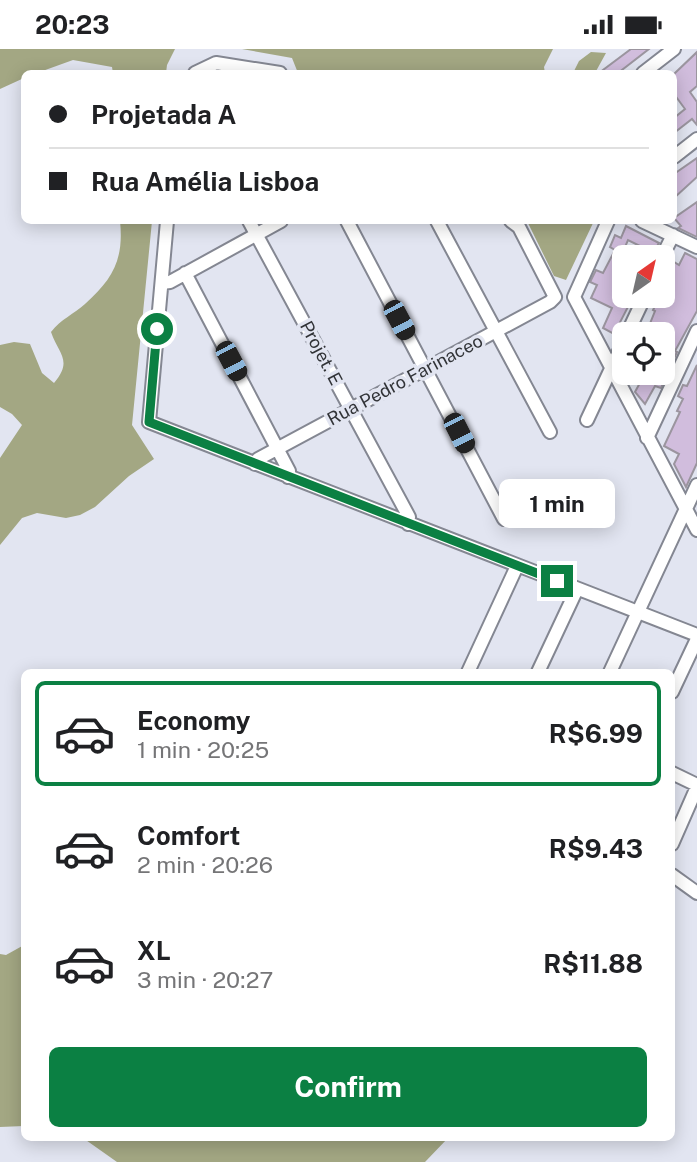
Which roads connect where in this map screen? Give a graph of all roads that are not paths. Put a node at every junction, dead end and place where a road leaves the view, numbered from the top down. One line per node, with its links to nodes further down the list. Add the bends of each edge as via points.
1 (674, 49): 4 (street)
2 (201, 70): 3 (street, via 216,63)
3 (261, 70)
4 (647, 70)
5 (697, 139): 6 (street)
6 (677, 155)
7 (167, 224): 20 (street)
8 (251, 224): 15 (street, Projet. E)
9 (275, 224): 15 (street)
10 (349, 224): 24 (street)
11 (439, 224): 21 (street)
12 (515, 224): 21 (street, Rua Pedro Farinaceo, via 555,297)
13 (607, 224): 23 (street, via 573,297)
14 (649, 224): 16 (street)
15 (256, 234): 19 (street); 26 (street, Projet. E)
16 (673, 235): 17 (street); 18 (street)
17 (668, 245)
18 (696, 246)
19 (185, 273): 20 (street); 30 (street)
20 (162, 283): 31 (street, via 149,422)
21 (496, 331): 24 (street, Rua Pedro Farinaceo); 28 (street)
22 (697, 331): 29 (street)
23 (612, 367): 27 (street)
24 (425, 369): 26 (street, Rua Pedro Farinaceo); 35 (street)
25 (621, 385): 29 (street)
26 (351, 409): 30 (street, Rua Pedro Farinaceo); 36 (street, Projet. E)
27 (587, 420)
28 (550, 432)
29 (648, 438): 34 (street)
30 (277, 449): 31 (street, Rua Pedro Farinaceo); 32 (street)
31 (255, 464): 32 (street)
32 (288, 477): 36 (street)
33 (697, 485): 34 (street)
34 (685, 511): 37 (street); 40 (street)
35 (504, 519)
36 (408, 524): 38 (street)
37 (697, 530)
38 (517, 566): 39 (street); 42 (street)
39 (577, 589): 40 (street); 43 (street)
40 (639, 614): 41 (street); 44 (street)
41 (697, 637): 45 (street)
42 (469, 669)
43 (539, 669)
44 (612, 669)
45 (675, 685)
46 (675, 775): 47 (street)
47 (697, 786): 48 (street)
48 (675, 836)
49 (675, 877): 50 (street)
50 (697, 893)

